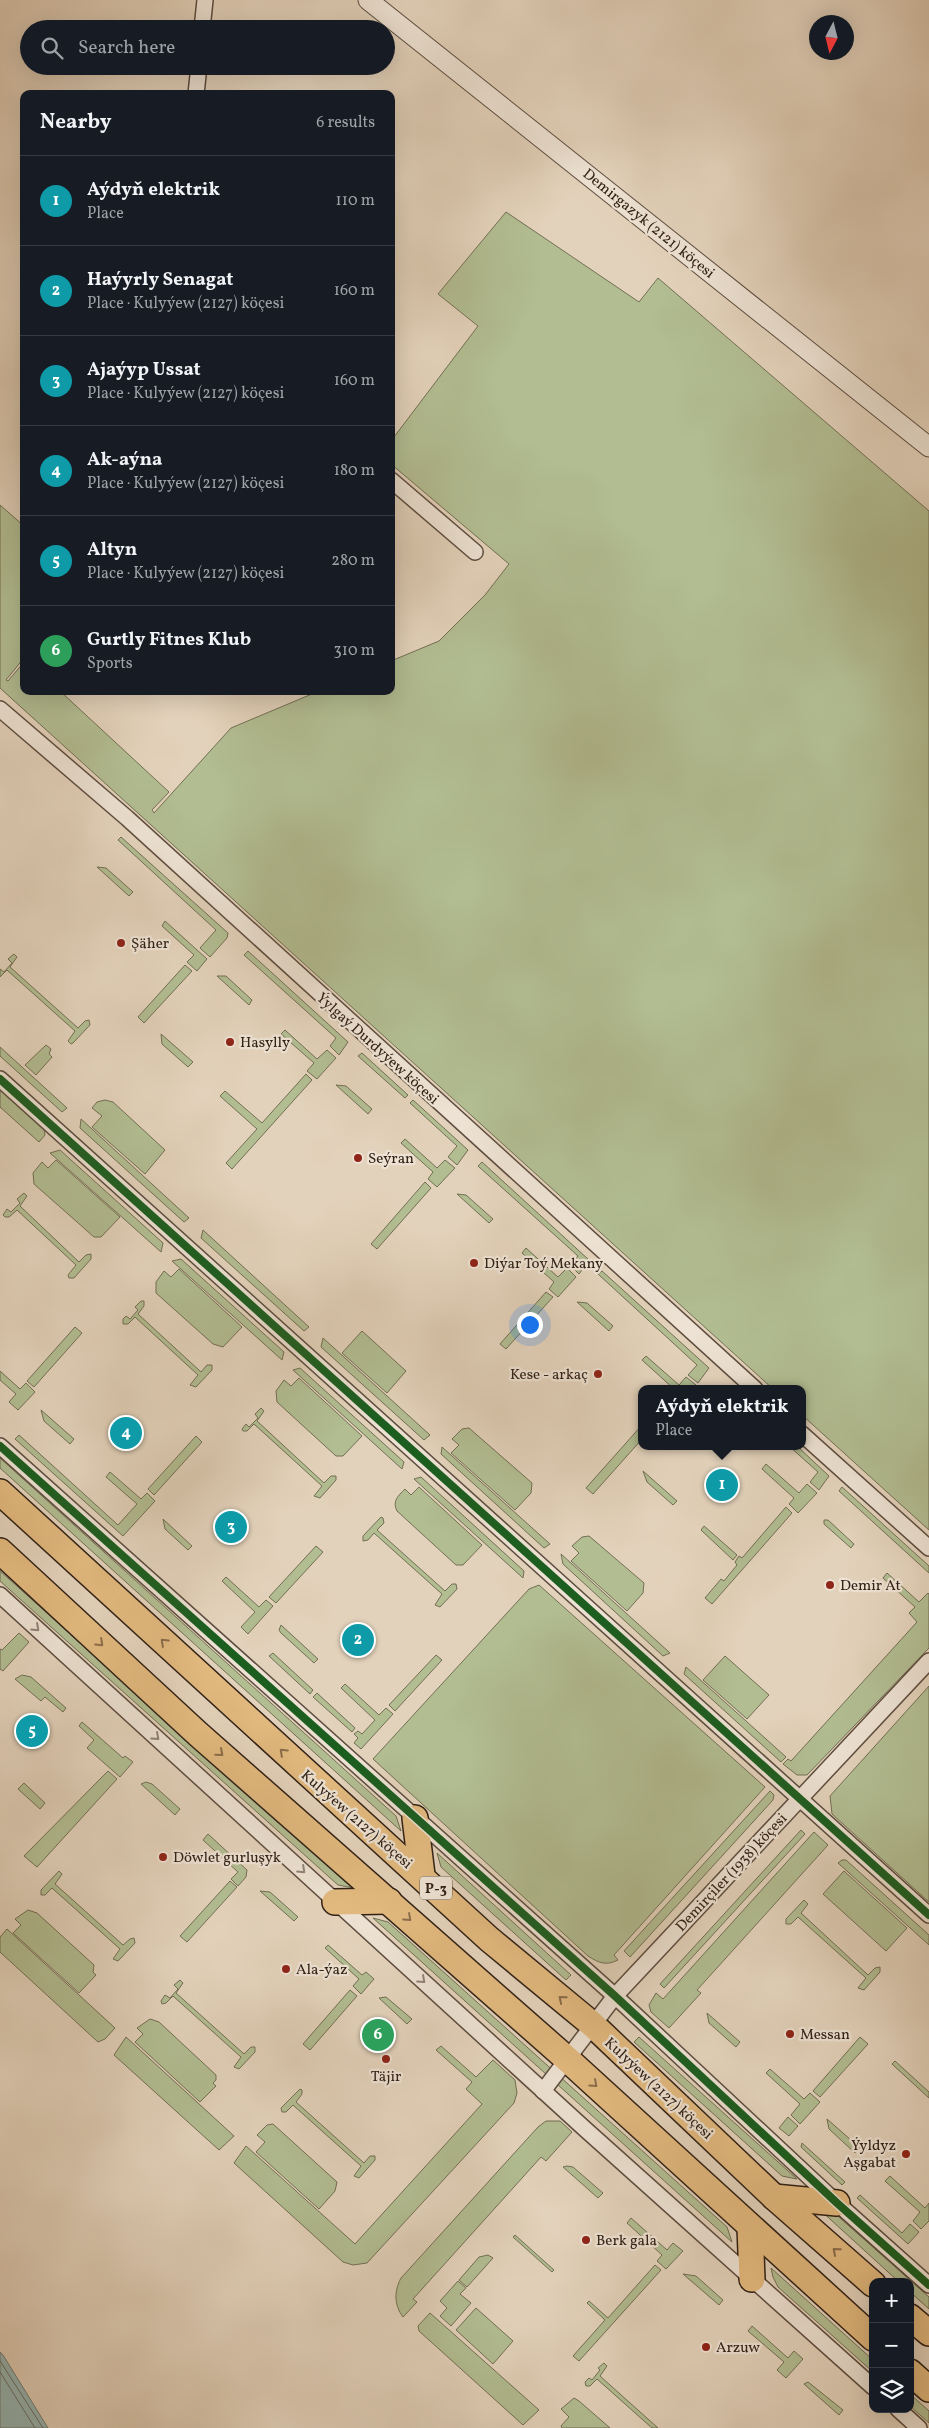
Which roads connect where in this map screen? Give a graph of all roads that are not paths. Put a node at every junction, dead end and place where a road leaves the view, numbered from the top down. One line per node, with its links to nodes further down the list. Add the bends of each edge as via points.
1 (205, 0): 3 (street)
2 (368, 0): 4 (street, Demirgazyk (2121) köçesi)
3 (203, 20)
4 (393, 20)
5 (395, 22): 8 (street, Demirgazyk (2121) köçesi)
6 (198, 75): 7 (street)
7 (196, 90)
8 (929, 448)
9 (395, 483): 10 (street)
10 (475, 552)
11 (0, 710): 13 (street, Ýylgaý Durdyýew köçesi, via 127,818)
12 (0, 1079): 21 (street)
13 (751, 1385)
14 (806, 1438): 17 (street)
15 (0, 1446): 22 (street)
16 (0, 1492): 23 (highway, Kulyýew (2127) köçesi / P-3, one-way to 16)
17 (929, 1548)
18 (0, 1551): 24 (highway, P-3, one-way to 24, via 198,1734)
19 (0, 1595): 25 (street, one-way to 25)
20 (929, 1661): 21 (street, Demirçiler (1938) köçesi)
21 (800, 1799): 26 (street); 27 (street, Demirçiler (1938) köçesi)
22 (415, 1818): 23 (highway); 27 (street)
23 (422, 1876): 28 (highway, Kulyýew (2127) köçesi / P-3, one-way to 23, via 489,1939)
24 (389, 1901): 25 (highway); 29 (highway, P-3, one-way to 29)
25 (335, 1902): 30 (street, one-way to 30)
26 (929, 1915)
27 (615, 1996): 28 (street, Demirçiler (1938) köçesi); 32 (street)
28 (593, 2025): 29 (street, Demirçiler (1938) köçesi); 31 (highway, Kulyýew (2127) köçesi / P-3)
29 (566, 2059): 30 (street, Demirçiler (1938) köçesi); 33 (highway, P-3, one-way to 33)
30 (543, 2091): 34 (street)
31 (774, 2197): 32 (highway); 35 (highway, Kulyýew (2127) köçesi / P-3, one-way to 31)
32 (837, 2203): 36 (street)
33 (750, 2226): 34 (highway); 39 (highway, P-3)
34 (752, 2278): 41 (street)
35 (869, 2280)
36 (929, 2285)
37 (914, 2320): 38 (highway)
38 (929, 2333)
39 (869, 2334)
40 (914, 2376): 42 (highway)
41 (869, 2383)
42 (929, 2389)
43 (902, 2413): 44 (street)
44 (919, 2428)

